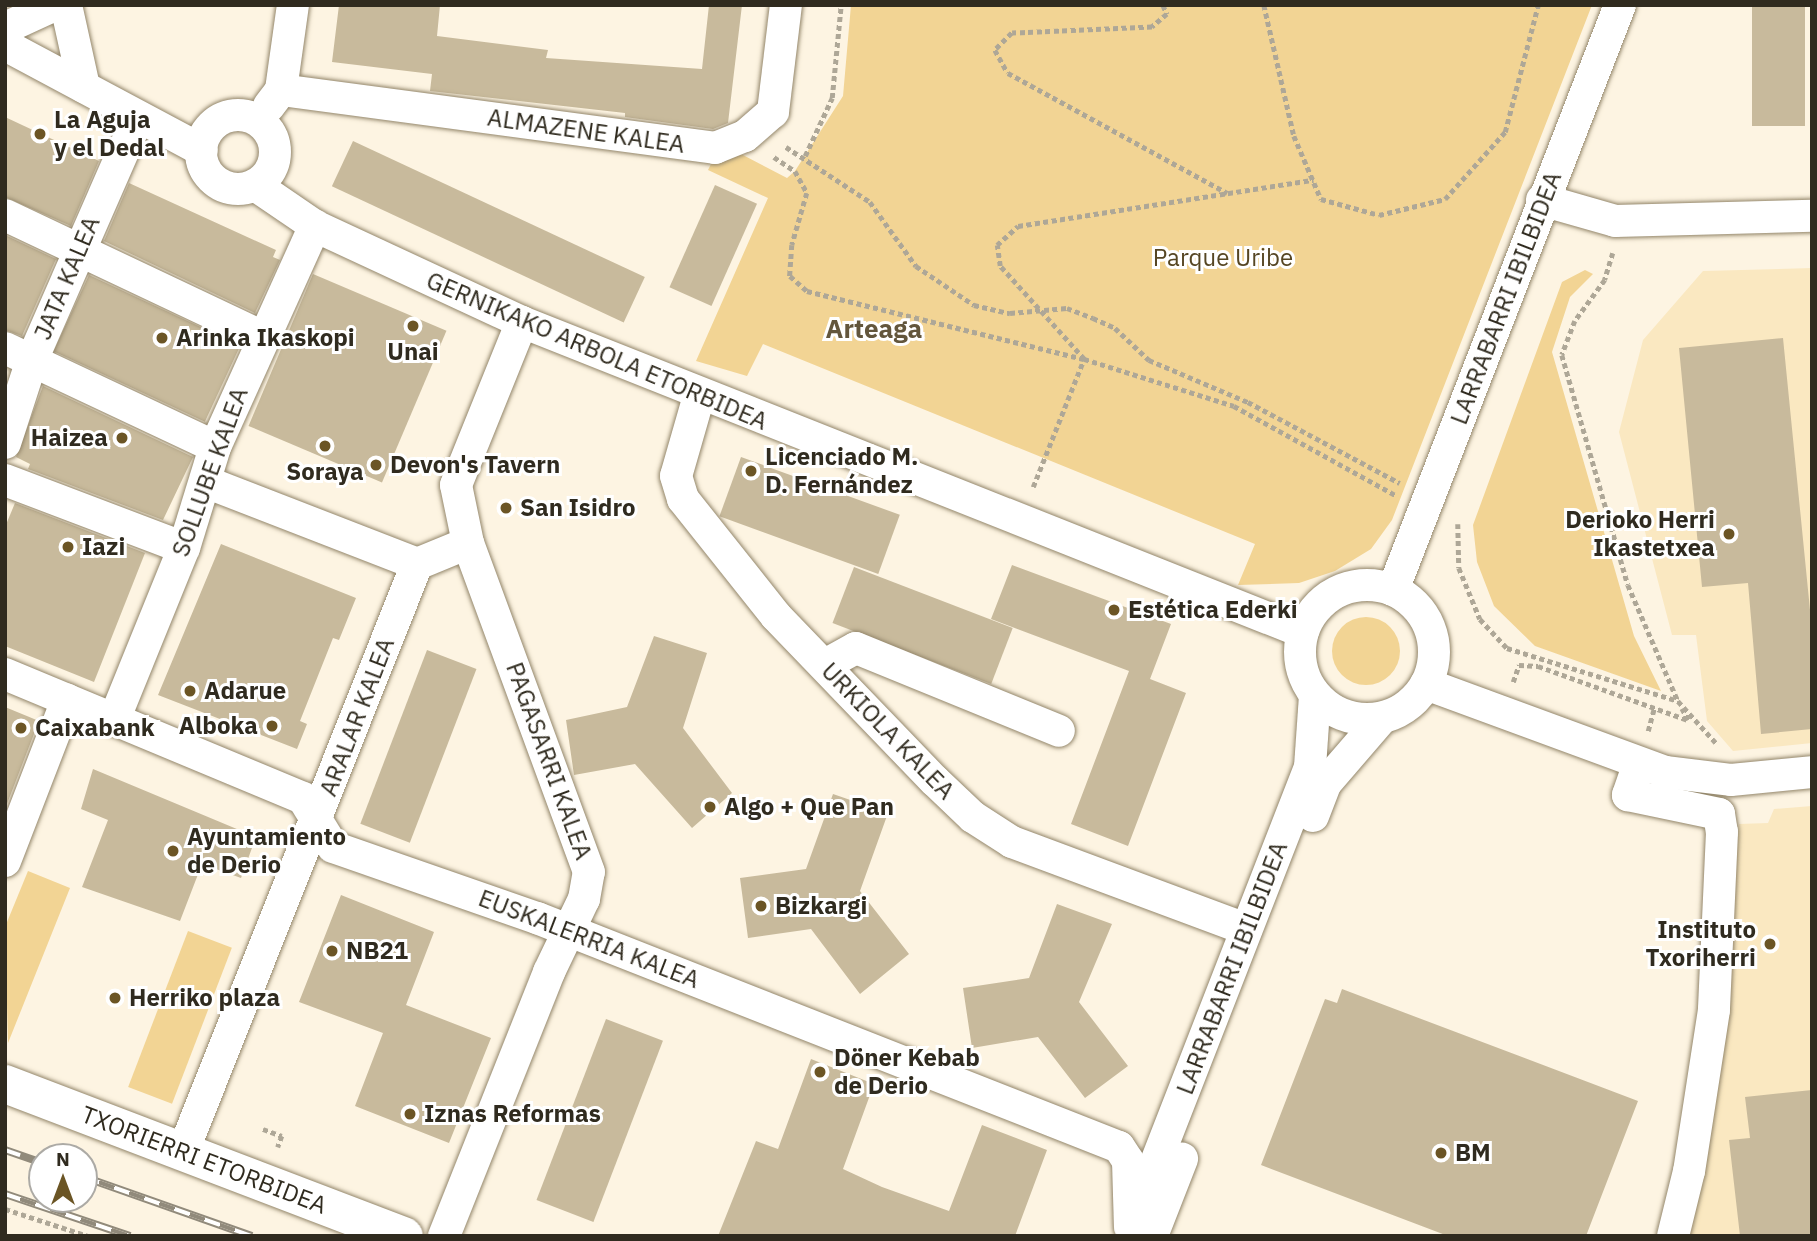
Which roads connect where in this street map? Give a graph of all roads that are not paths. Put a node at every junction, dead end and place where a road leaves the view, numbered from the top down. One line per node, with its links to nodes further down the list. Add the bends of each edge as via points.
1 (55, 5): 6 (street)
2 (66, 5): 8 (street)
3 (293, 5): 9 (street)
4 (786, 5): 9 (street, ALMAZENE KALEA, via 772,112 747,138 715,148)
5 (1620, 5): 14 (street, LARRABARRI IBILBIDEA)
6 (5, 28)
7 (5, 45): 8 (street)
8 (83, 87): 10 (street)
9 (281, 90): 11 (street)
10 (138, 117): 12 (street); 18 (street, JATA KALEA)
11 (262, 123): 12 (street, via 227,117 208,131); 13 (street, via 275,156)
12 (202, 150): 13 (street, via 204,166 220,184)
13 (256, 185): 17 (street, GERNIKAKO ARBOLA ETORBIDEA)
14 (1542, 200): 16 (street, via 1615,221); 30 (street, LARRABARRI IBILBIDEA)
15 (5, 215): 18 (street)
16 (1812, 216)
17 (315, 226): 19 (street, GERNIKAKO ARBOLA ETORBIDEA); 20 (street, SOLLUBE KALEA)
18 (77, 250): 20 (street); 21 (street, JATA KALEA)
19 (522, 322): 22 (street, GERNIKAKO ARBOLA ETORBIDEA); 27 (street, PAGASARRI KALEA, via 456,485)
20 (261, 336): 24 (street, SOLLUBE KALEA)
21 (18, 354): 23 (street, JATA KALEA); 24 (street)
22 (699, 396): 31 (street, GERNIKAKO ARBOLA ETORBIDEA); 32 (street, URKIOLA KALEA, via 676,476 682,499 776,616)
23 (5, 443)
24 (215, 447): 26 (street, SOLLUBE KALEA)
25 (5, 481): 28 (street)
26 (206, 482): 28 (street, SOLLUBE KALEA); 29 (street)
27 (468, 542): 29 (street); 45 (street, PAGASARRI KALEA, via 589,872)
28 (184, 548): 38 (street, SOLLUBE KALEA)
29 (417, 564): 42 (street, ARALAR KALEA)
30 (1392, 590): 31 (street, via 1371,585 1339,592 1312,612); 34 (street, via 1426,620 1433,663)
31 (1303, 632): 35 (street, via 1303,676)
32 (825, 664): 39 (street, via 856,648); 44 (street, URKIOLA KALEA, via 963,808 1013,842)
33 (5, 674): 36 (street, EUSKALERRIA KALEA)
34 (1426, 684): 37 (street, via 1415,699); 40 (street)
35 (1315, 695): 37 (street, via 1345,715); 44 (street, LARRABARRI IBILBIDEA, via 1310,767)
36 (67, 700): 38 (street, EUSKALERRIA KALEA); 43 (street)
37 (1382, 718): 48 (street, LARRABARRI IBILBIDEA, via 1325,784)
38 (114, 720): 42 (street, EUSKALERRIA KALEA, via 303,797)
39 (1059, 731)
40 (1638, 766): 41 (street, via 1731,780); 51 (street, via 1629,795 1719,814 1723,832 1714,1010 1689,1171)
41 (1812, 772)
42 (318, 818): 45 (street, EUSKALERRIA KALEA, via 333,846); 47 (street, ARALAR KALEA)
43 (5, 860)
44 (1246, 929): 48 (street, LARRABARRI IBILBIDEA)
45 (568, 930): 48 (street, EUSKALERRIA KALEA, via 1119,1147 1128,1161); 50 (street, PAGASARRI KALEA)
46 (5, 1084): 47 (street, TXORIERRI ETORBIDEA)
47 (183, 1154): 49 (street, TXORIERRI ETORBIDEA)
48 (1136, 1233)
49 (404, 1236)
50 (444, 1236)
51 (1673, 1236)

